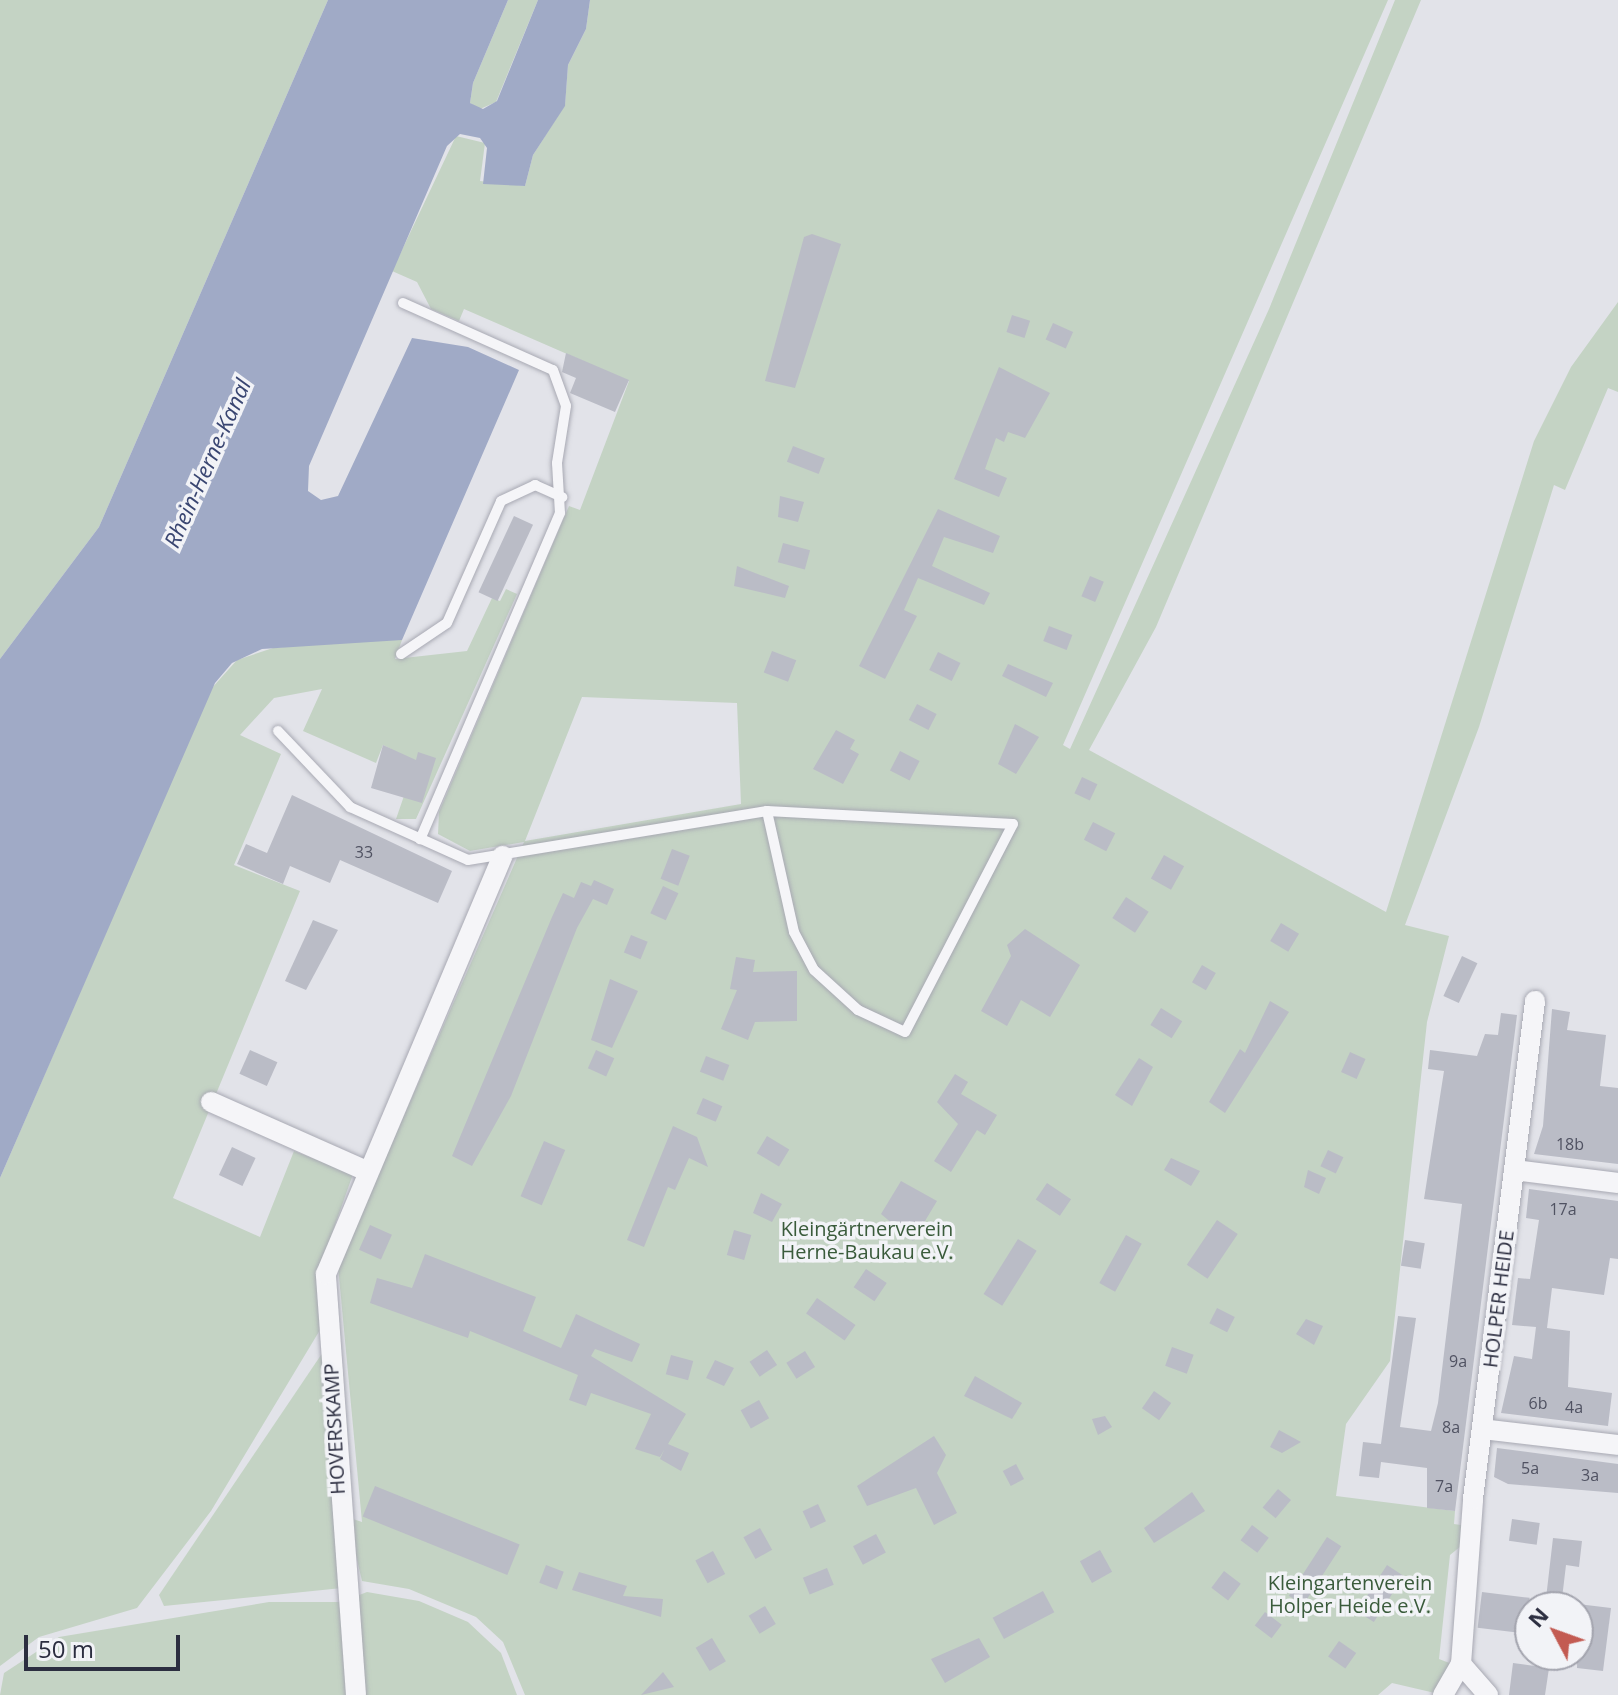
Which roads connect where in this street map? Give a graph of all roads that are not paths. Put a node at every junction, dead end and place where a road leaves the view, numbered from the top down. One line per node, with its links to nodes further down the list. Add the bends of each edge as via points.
1 (403, 303): 2 (lane, via 553,370 566,406 557,463)
2 (562, 497): 3 (lane, via 535,485 501,501 447,623); 6 (lane)
3 (401, 654)
4 (278, 731): 6 (lane, via 350,807)
5 (767, 811): 5 (lane, via 794,932 814,970 858,1010 905,1032 1013,824); 7 (lane)
6 (420, 839): 7 (lane, via 468,860)
7 (503, 856): 11 (street, HOVERSKAMP)
8 (1535, 1001): 10 (street, HOLPER HEIDE)
9 (211, 1102): 11 (street)
10 (1514, 1170): 12 (street); 13 (street, HOLPER HEIDE)
11 (367, 1171): 16 (street, HOVERSKAMP, via 332,1250 325,1293)
12 (1618, 1183)
13 (1482, 1429): 14 (street); 15 (street, HOLPER HEIDE)
14 (1618, 1445)
15 (1461, 1664): 17 (street, HOLPER HEIDE); 18 (street)
16 (356, 1695)
17 (1443, 1695)
18 (1488, 1695)

